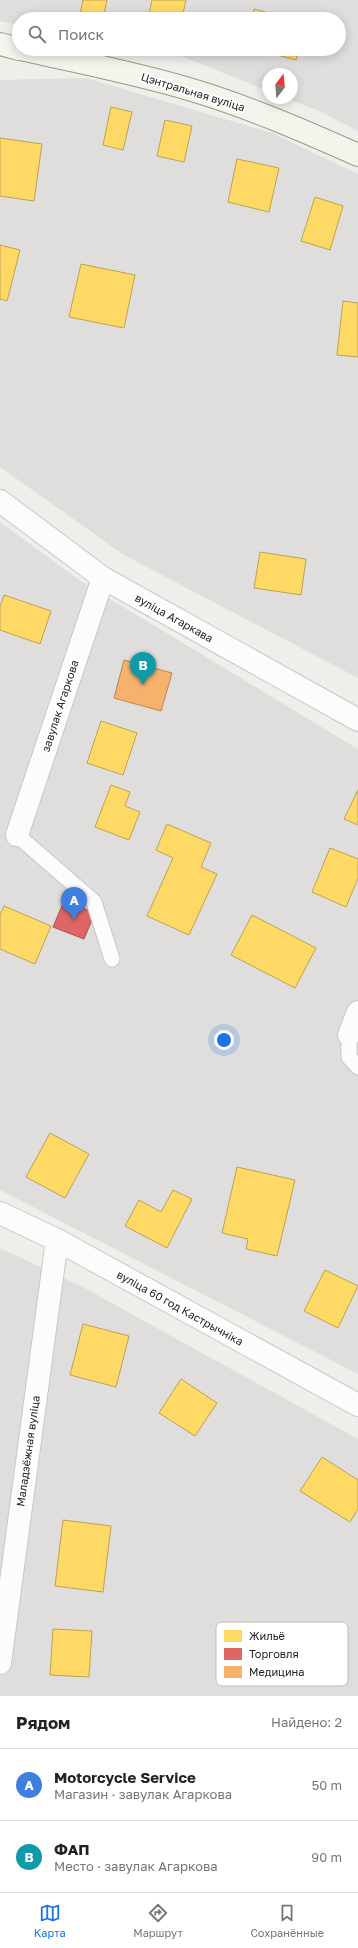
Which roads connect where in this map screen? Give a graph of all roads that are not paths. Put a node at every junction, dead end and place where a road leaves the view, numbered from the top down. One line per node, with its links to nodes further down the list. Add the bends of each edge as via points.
1 (0, 44): 2 (street, Цэнтральная вуліца)
2 (12, 47)
3 (52, 56): 4 (street, Цэнтральная вуліца, via 192,90 252,111)
4 (358, 156)
5 (0, 501): 6 (street, вуліца Агаркава)
6 (102, 578): 7 (street, вуліца Агаркава); 8 (street, завулак Агаркова)
7 (358, 720)
8 (17, 835): 9 (lane, via 94,902)
9 (112, 959)
10 (358, 1012): 11 (street)
11 (348, 1035): 12 (lane, via 349,1057)
12 (358, 1067)
13 (0, 1213): 14 (street, вуліца 60 год Кастрычніка)
14 (57, 1240): 15 (street, вуліца 60 год Кастрычніка); 16 (street, Маладзёжная вуліца)
15 (358, 1405)
16 (0, 1663)

